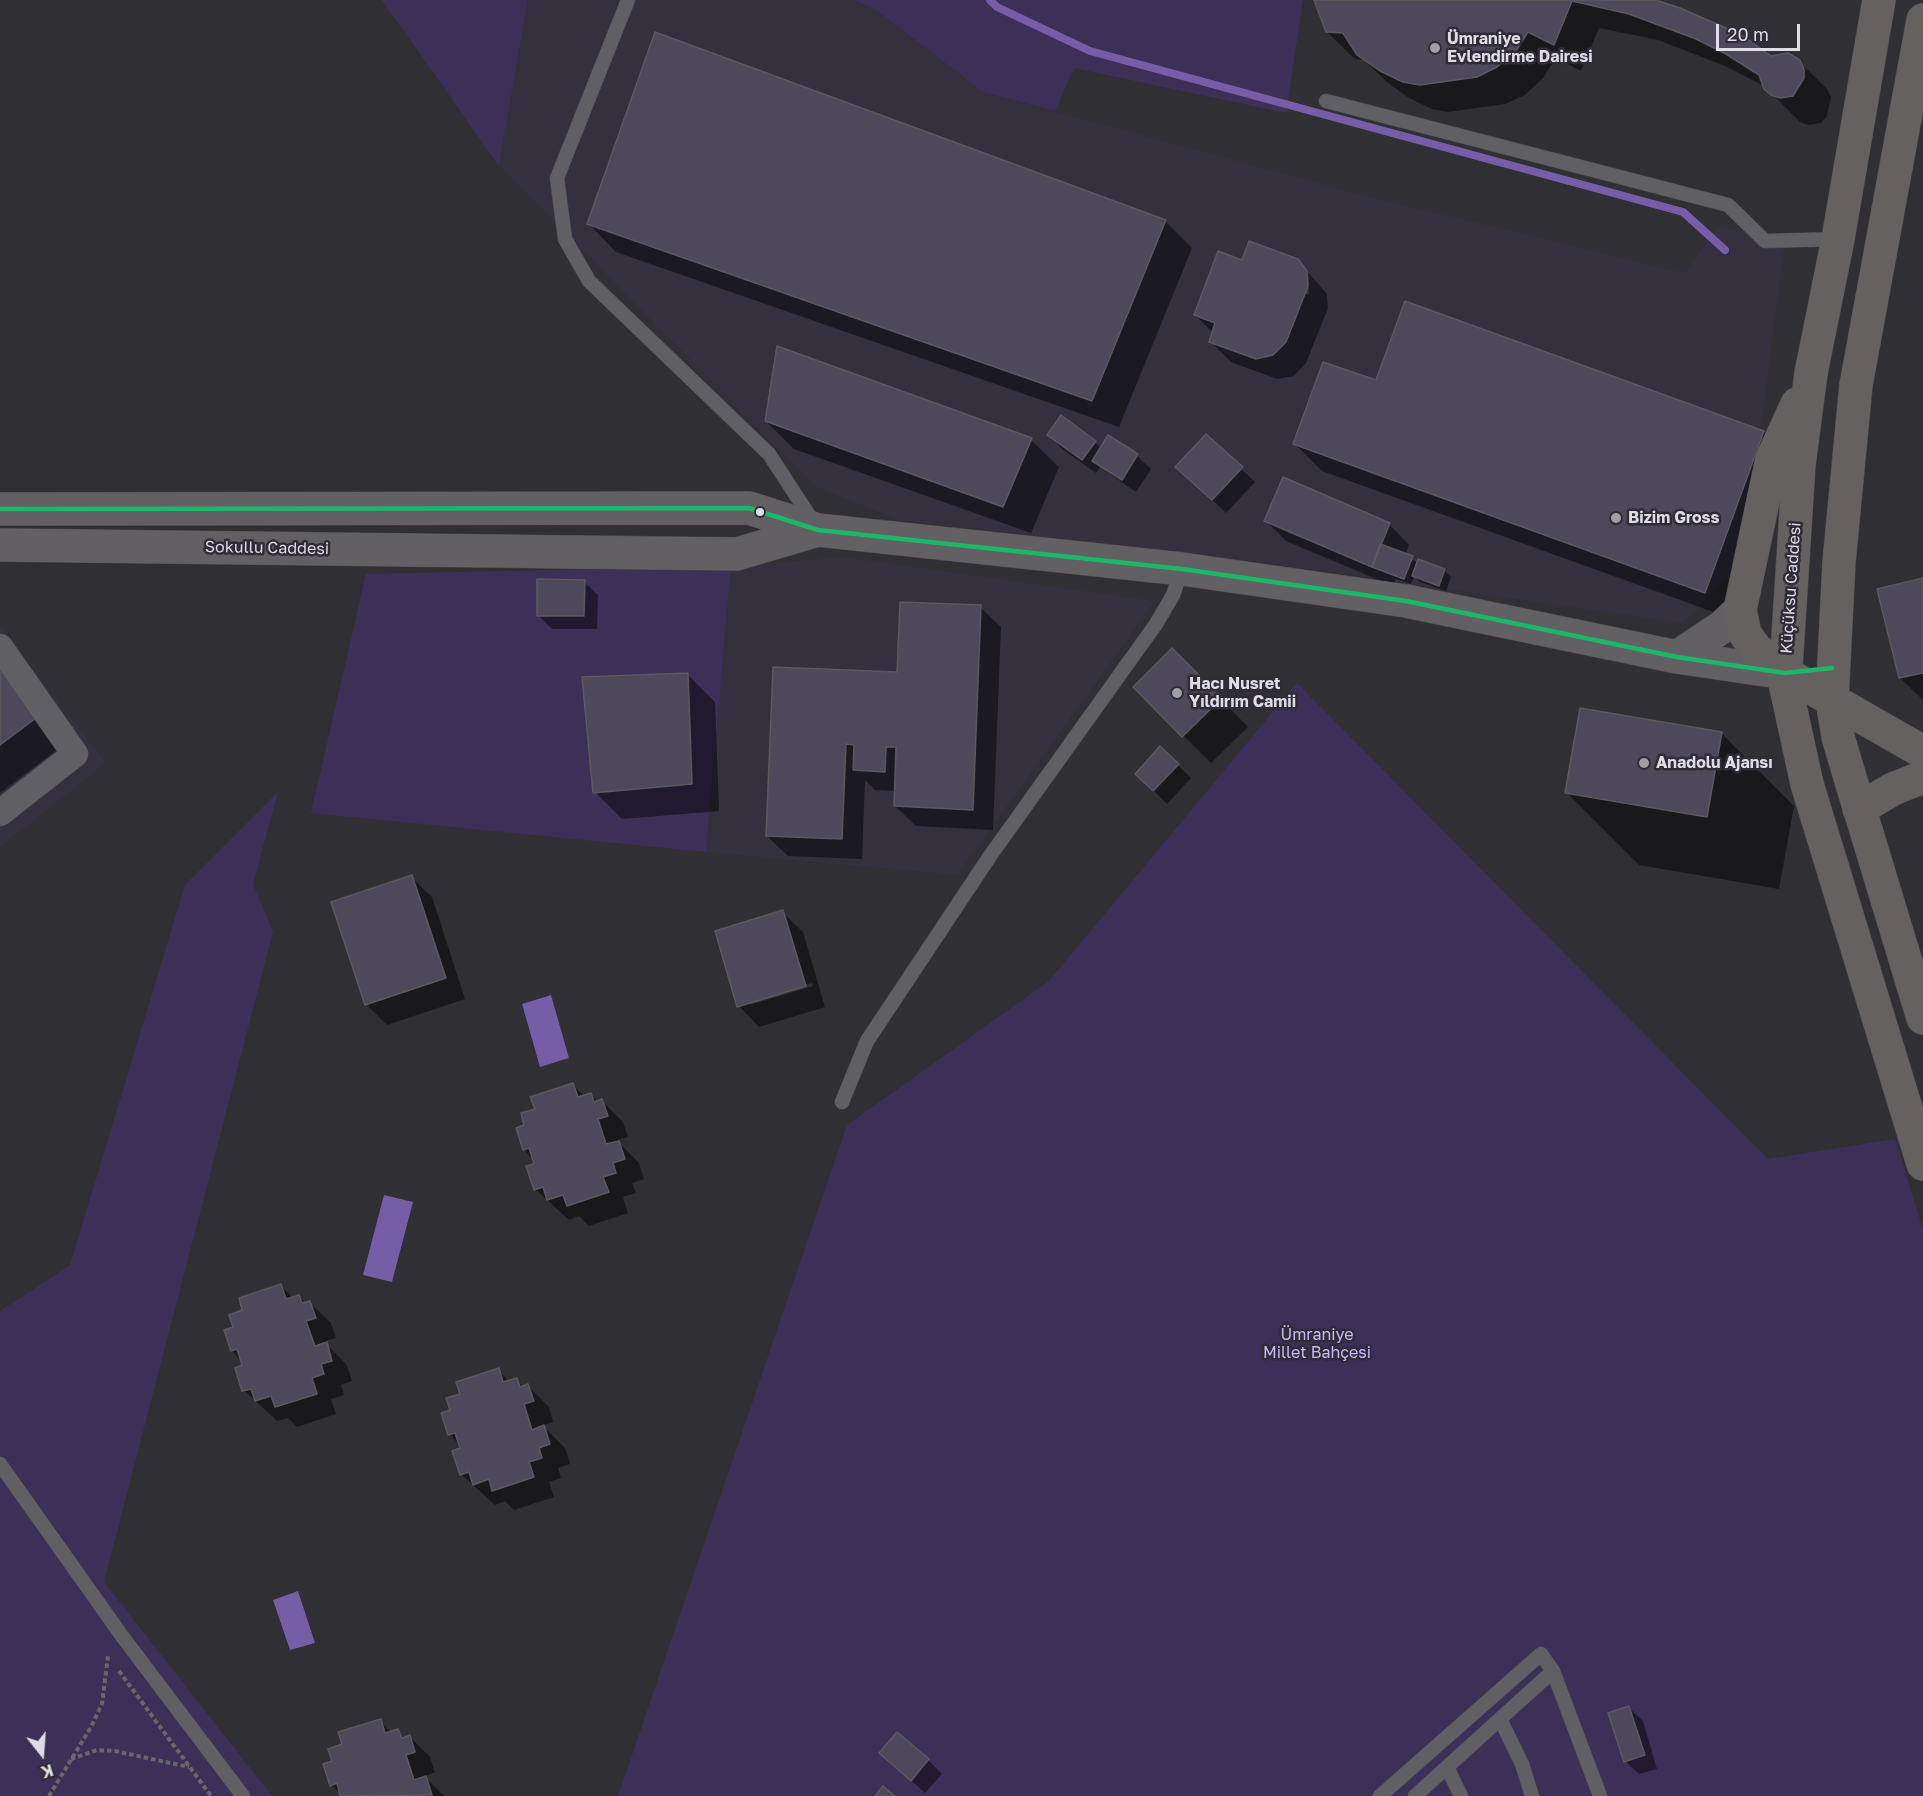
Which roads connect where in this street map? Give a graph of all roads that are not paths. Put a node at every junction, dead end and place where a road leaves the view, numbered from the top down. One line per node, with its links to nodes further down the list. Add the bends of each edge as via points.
1 (628, 0): 9 (lane, via 557,178 565,239 589,281 769,454)
2 (1879, 0): 5 (main road, Küçüksu Caddesi)
3 (1923, 20): 16 (main road, via 1856,385)
4 (1326, 101): 5 (lane, via 1728,205 1765,241)
5 (1838, 239): 6 (main road, Küçüksu Caddesi)
6 (1811, 373): 13 (main road, via 1772,459); 17 (main road, Küçüksu Caddesi, via 1799,465)
7 (0, 509): 8 (street, Sokullu Caddesi)
8 (377, 509): 9 (street, Sokullu Caddesi, via 749,508); 11 (street)
9 (818, 530): 11 (street, Sokullu Caddesi, via 737,554); 12 (street, Sokullu Caddesi)
10 (0, 545): 11 (street, Sokullu Caddesi)
11 (371, 550)
12 (1182, 569): 15 (street, Sokullu Caddesi, via 1406,601); 24 (lane, via 1165,610 990,856 867,1041)
13 (1740, 610): 15 (street); 17 (main road, via 1745,634)
14 (0, 647): 22 (street, via 75,754)
15 (1677, 657): 17 (street, Sokullu Caddesi)
16 (1832, 668): 17 (main road); 18 (main road)
17 (1785, 673): 18 (main road); 25 (main road, Küçüksu Caddesi, via 1807,784)
18 (1832, 700): 19 (main road); 21 (main road, via 1838,737)
19 (1923, 752)
20 (1923, 777): 21 (main road)
21 (1859, 809): 23 (main road)
22 (0, 813)
23 (1923, 1018)
24 (842, 1102)
25 (1922, 1159)
26 (0, 1464): 30 (lane, via 122,1636)
27 (1553, 1671): 28 (lane); 31 (lane, via 1541,1654); 35 (lane)
28 (1500, 1719): 29 (lane); 34 (lane, via 1522,1764)
29 (1447, 1767): 32 (lane); 33 (lane)
30 (243, 1796)
31 (1380, 1796)
32 (1415, 1796)
33 (1461, 1796)
34 (1532, 1796)
35 (1600, 1796)

